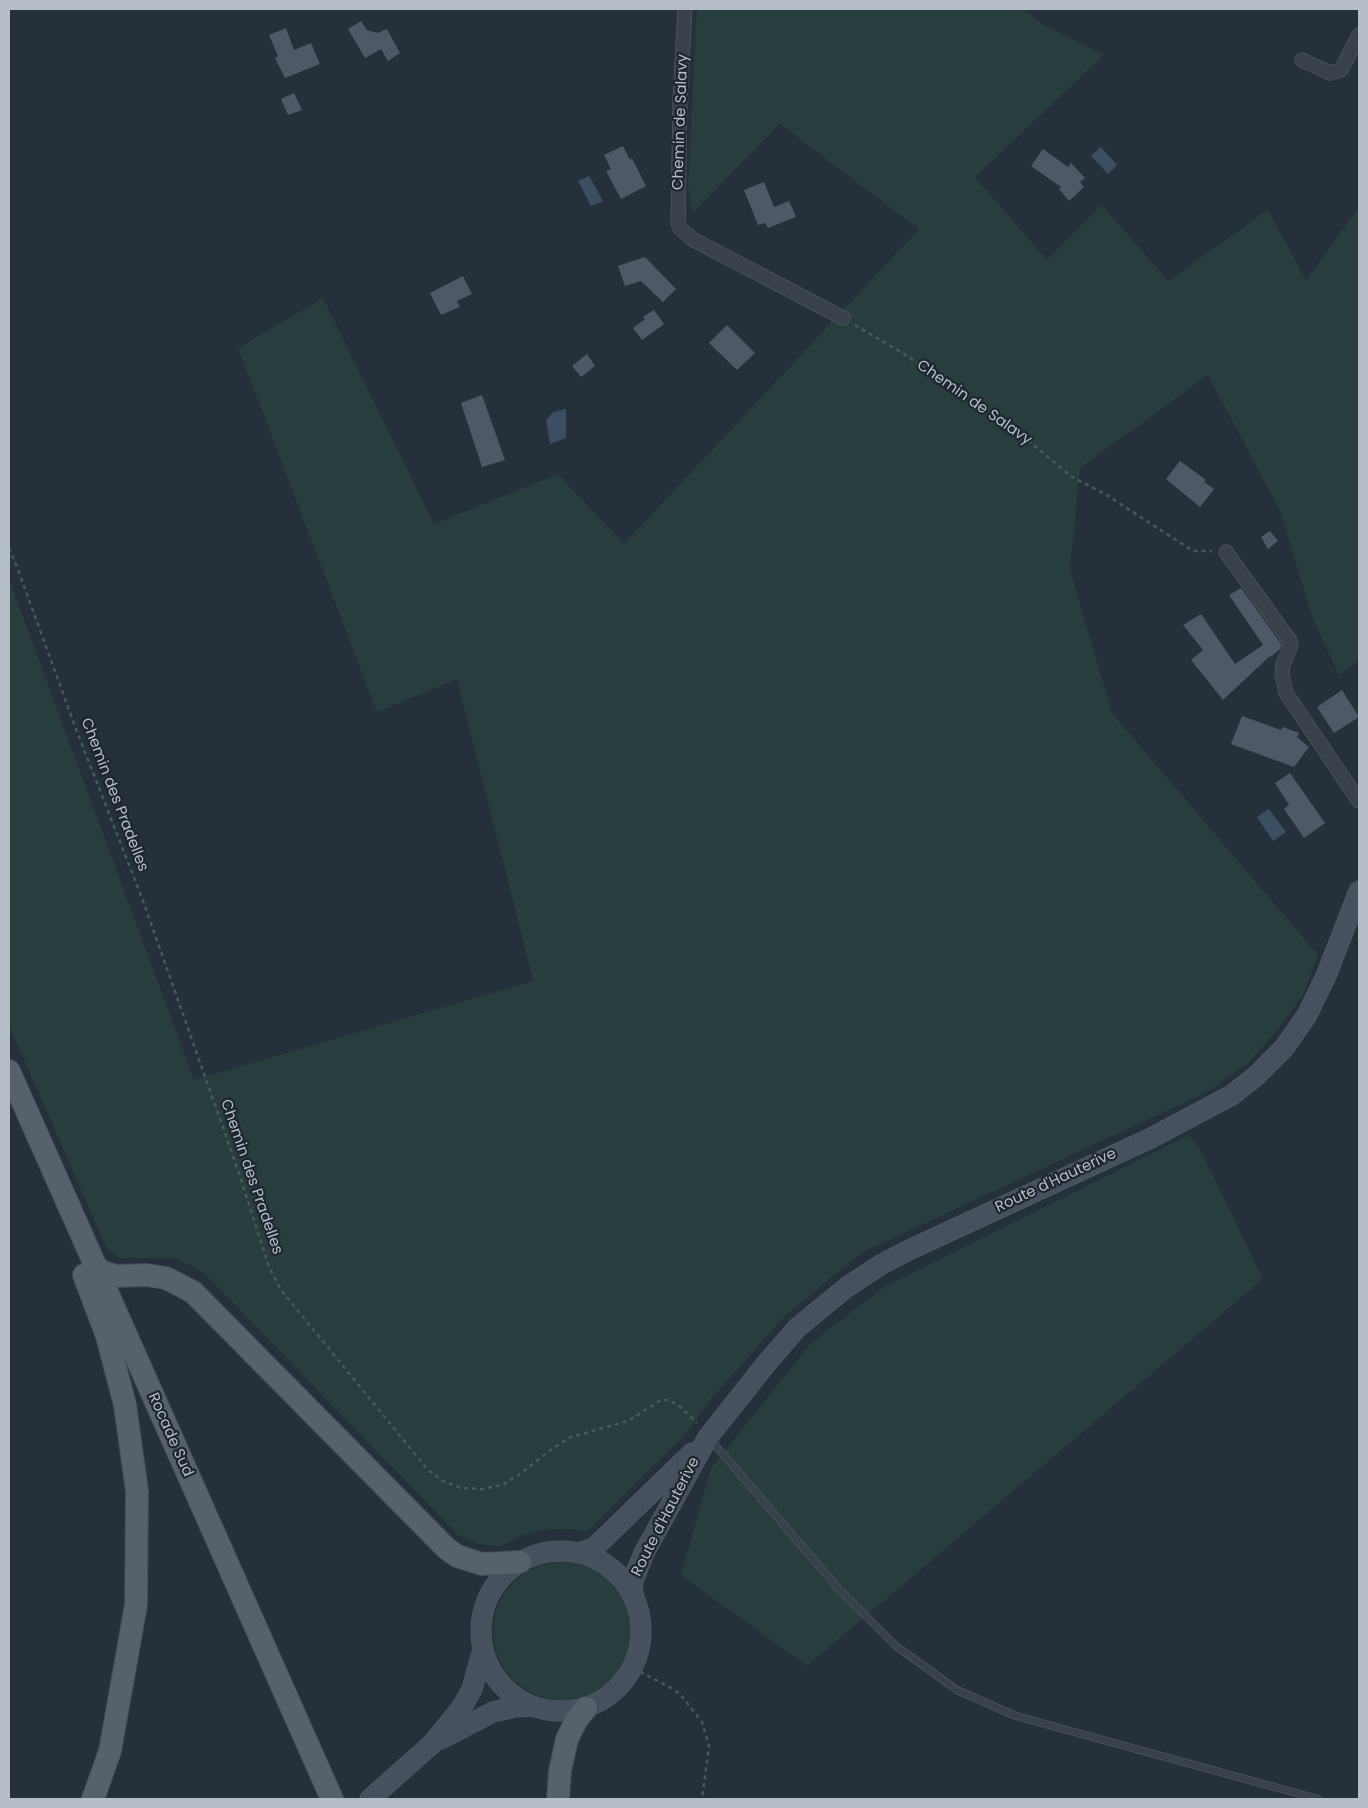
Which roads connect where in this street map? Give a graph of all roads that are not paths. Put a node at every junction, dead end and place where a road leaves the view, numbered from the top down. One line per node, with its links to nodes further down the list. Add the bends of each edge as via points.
1 (685, 9): 4 (street, Chemin de Salavy, via 680,100 680,228 692,239)
2 (1359, 35): 3 (street, via 1341,70 1330,73)
3 (1302, 60)
4 (843, 318)
5 (1226, 552): 6 (street, via 1290,640 1282,674 1286,694)
6 (1359, 801)
7 (1359, 891): 11 (street, Route d'Hauterive, via 1307,1015 1284,1048 1256,1076 1232,1095 1151,1138 909,1250 858,1279 797,1328)
8 (9, 1071): 10 (main road, Rocade Sud)
9 (9, 1078): 19 (main road, via 107,1336 126,1405 137,1492 136,1605 110,1751)
10 (96, 1267): 13 (main road, via 116,1276 166,1278 192,1292 446,1548 482,1564); 20 (main road, Rocade Sud)
11 (708, 1437): 12 (street, Route d'Hauterive, via 594,1548); 14 (street, Route d'Hauterive, via 644,1553 632,1587); 23 (lane, via 838,1588 896,1646 957,1690 1016,1716)
12 (578, 1553): 13 (street, Route d'Hauterive, via 538,1554); 14 (street, Route d'Hauterive, via 601,1562 621,1577)
13 (520, 1562): 15 (street, Route d'Hauterive, via 504,1575 484,1609)
14 (634, 1598): 17 (street, Route d'Hauterive, via 642,1633 633,1668 605,1699)
15 (483, 1649): 16 (street, Route d'Hauterive, via 493,1673 510,1693); 18 (street, Route d'Hauterive, via 467,1699)
16 (532, 1706): 17 (street, Route d'Hauterive, via 568,1711); 18 (street, Route d'Hauterive, via 493,1712)
17 (586, 1708): 22 (main road, via 567,1739)
18 (433, 1744): 21 (street, Route d'Hauterive)
19 (93, 1799)
20 (332, 1799)
21 (370, 1799)
22 (558, 1799)
23 (1318, 1799)

